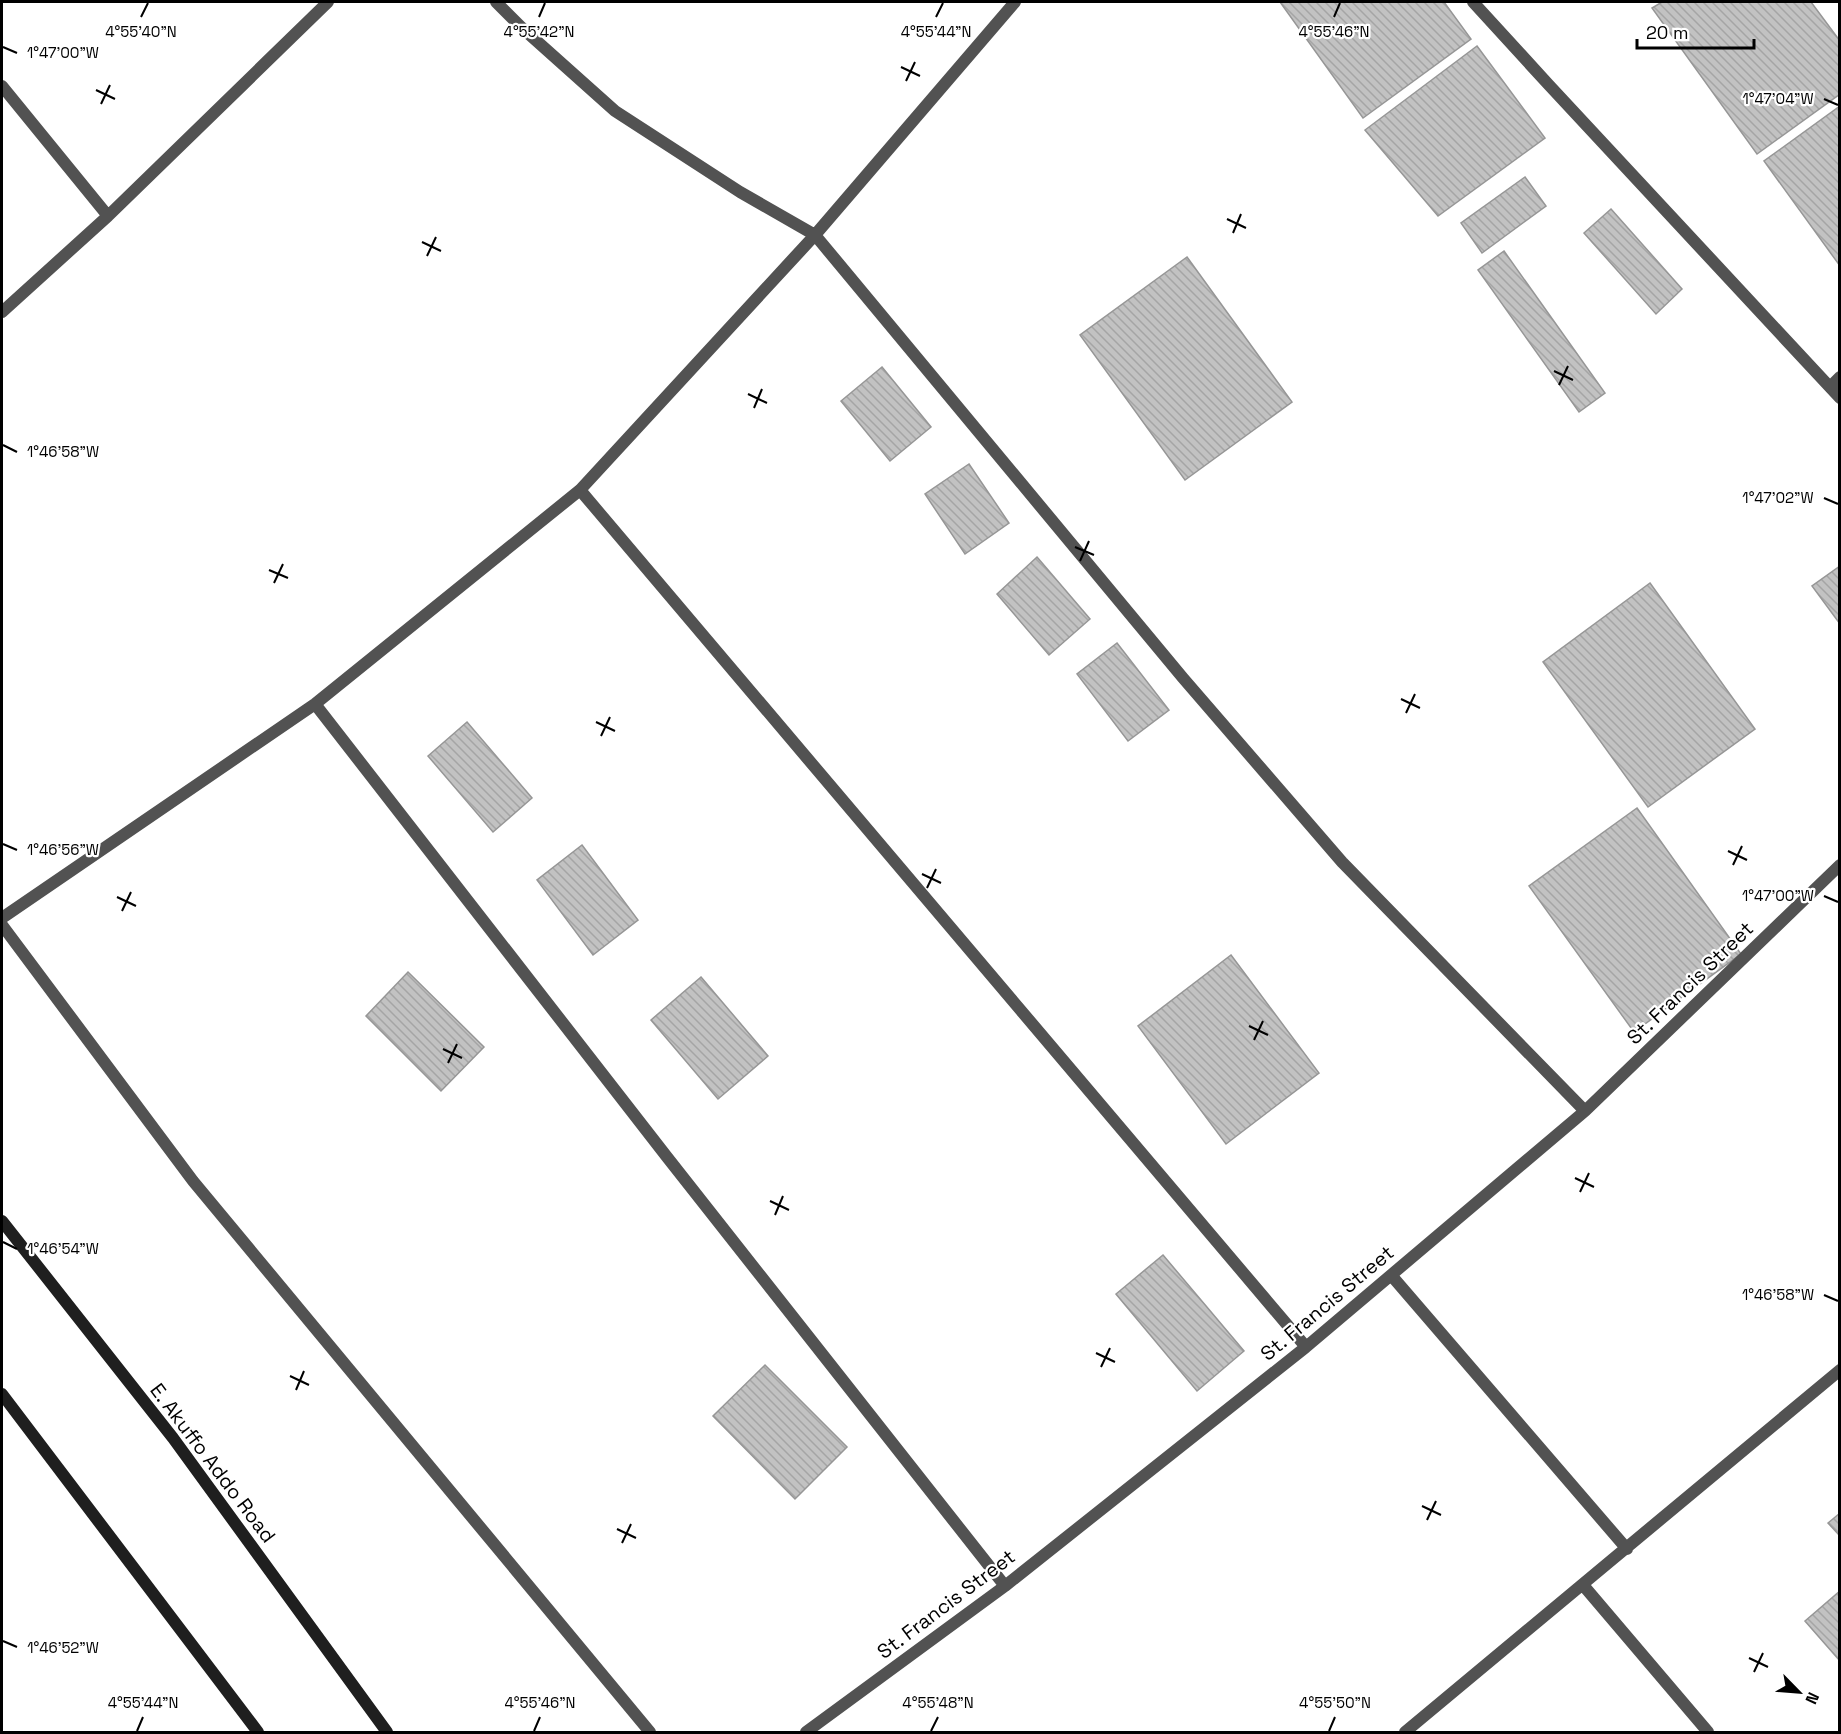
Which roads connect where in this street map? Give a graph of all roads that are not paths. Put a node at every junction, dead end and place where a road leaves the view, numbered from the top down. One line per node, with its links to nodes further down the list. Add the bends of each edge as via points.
1 (328, 2): 6 (street)
2 (496, 2): 7 (street, via 615,111)
3 (1016, 2): 7 (street)
4 (1473, 2): 10 (street)
5 (2, 86): 6 (street)
6 (108, 216): 8 (street)
7 (814, 235): 12 (street); 17 (street, via 1183,678 1342,862)
8 (2, 312)
9 (1839, 377): 10 (street)
10 (1830, 387): 11 (street)
11 (1839, 398)
12 (580, 490): 13 (street); 20 (street)
13 (315, 704): 15 (street); 25 (street)
14 (1839, 865): 17 (street, St. Francis Street)
15 (2, 918)
16 (2, 925): 28 (street, via 193,1181)
17 (1585, 1111): 19 (street, St. Francis Street)
18 (2, 1221): 27 (main road, E. Akuffo Addo Road, via 172,1438)
19 (1391, 1275): 20 (street, St. Francis Street); 23 (street)
20 (1306, 1347): 25 (street, St. Francis Street)
21 (1839, 1370): 23 (street)
22 (2, 1395): 26 (main road)
23 (1627, 1549): 24 (street)
24 (1583, 1585): 30 (street); 31 (street)
25 (1005, 1586): 29 (street, St. Francis Street)
26 (258, 1732)
27 (387, 1732)
28 (650, 1732)
29 (806, 1732)
30 (1405, 1732)
31 (1708, 1732)

